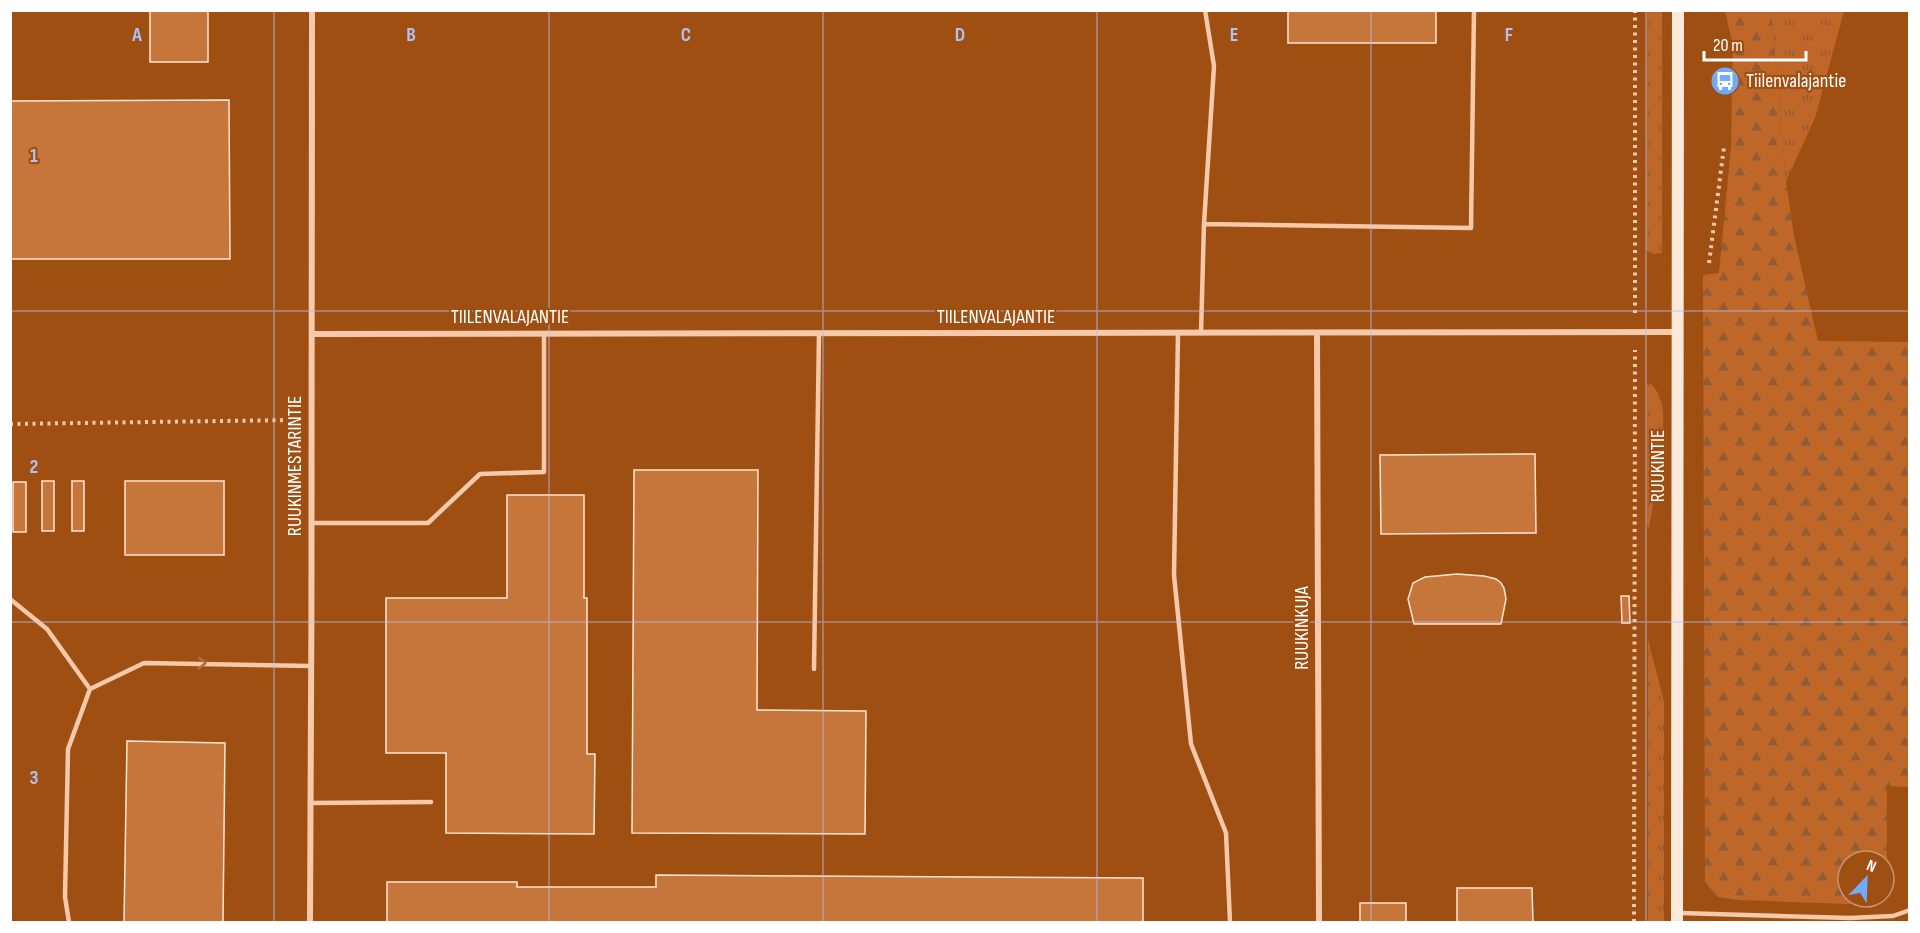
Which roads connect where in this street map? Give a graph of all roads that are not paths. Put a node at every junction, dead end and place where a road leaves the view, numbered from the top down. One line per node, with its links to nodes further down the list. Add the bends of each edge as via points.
1 (312, 10): 11 (street, RUUKINMESTARINTIE)
2 (1205, 10): 5 (lane, via 1214,66)
3 (1474, 10): 5 (lane, via 1471,228)
4 (1678, 10): 6 (street, RUUKINTIE)
5 (1204, 224): 9 (lane)
6 (1678, 332): 10 (street, TIILENVALAJANTIE); 21 (street, RUUKINTIE)
7 (819, 333): 8 (street, TIILENVALAJANTIE); 12 (street, TIILENVALAJANTIE); 16 (lane)
8 (1178, 333): 9 (street, TIILENVALAJANTIE); 24 (lane, via 1174,575 1191,744 1226,833)
9 (1201, 333): 10 (street, TIILENVALAJANTIE)
10 (1317, 333): 25 (street, RUUKINKUJA)
11 (314, 334): 12 (street, TIILENVALAJANTIE); 13 (street, RUUKINMESTARINTIE)
12 (544, 334): 13 (lane, via 544,472 480,474 428,523)
13 (311, 523): 15 (street, RUUKINMESTARINTIE)
14 (10, 599): 17 (lane, via 47,629)
15 (311, 666): 17 (lane, one-way to 15, via 144,663); 19 (street, RUUKINMESTARINTIE)
16 (814, 669)
17 (90, 689): 22 (lane, via 68,749 65,897)
18 (431, 802): 19 (lane)
19 (310, 803): 23 (street, RUUKINMESTARINTIE)
20 (1910, 910): 21 (lane, via 1893,916 1850,918)
21 (1677, 918)
22 (69, 922)
23 (310, 922)
24 (1230, 922)
25 (1319, 922)

